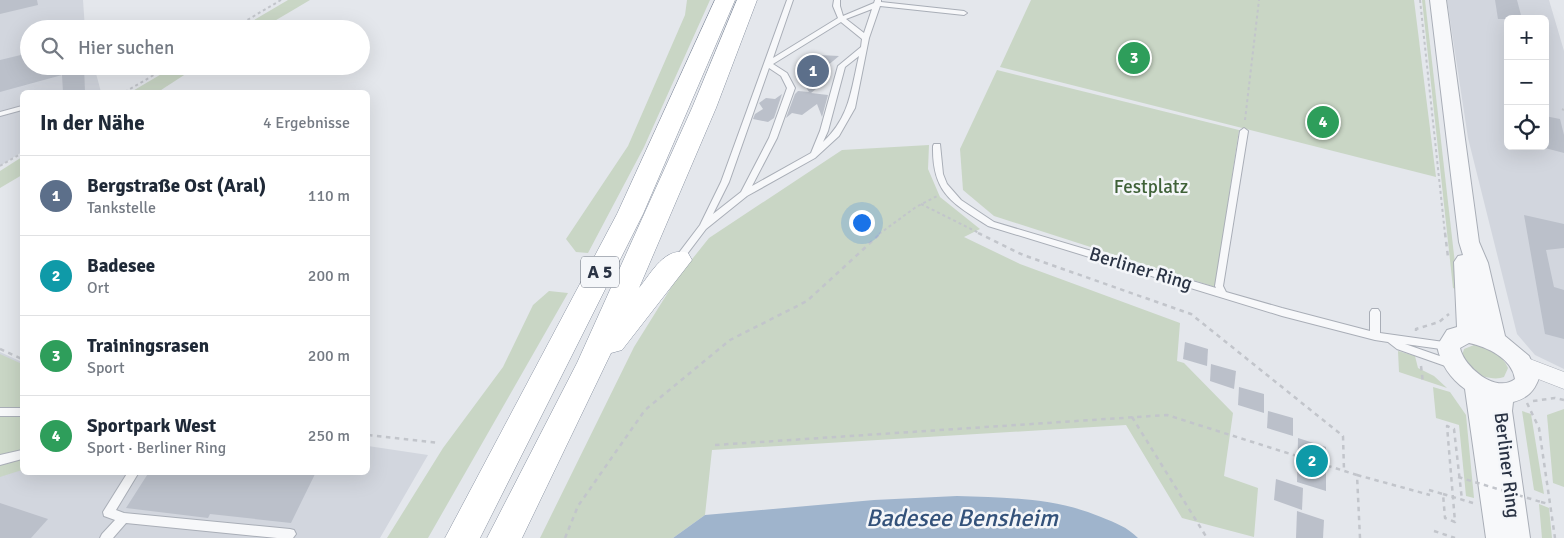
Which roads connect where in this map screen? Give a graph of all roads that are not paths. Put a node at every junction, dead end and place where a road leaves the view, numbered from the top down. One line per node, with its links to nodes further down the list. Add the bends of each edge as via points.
1 (725, 0): 41 (highway, A 5, via 630,214)
2 (747, 0): 28 (highway, A 5, via 704,108)
3 (790, 0): 11 (lane)
4 (837, 0): 8 (lane)
5 (1438, 0): 19 (street)
6 (878, 2): 7 (lane); 8 (lane); 9 (lane)
7 (964, 13)
8 (841, 19): 9 (lane); 11 (lane)
9 (866, 38): 10 (lane)
10 (864, 48): 16 (lane, via 842,66 824,131); 16 (lane, via 851,108 836,134)
11 (768, 64): 17 (lane, via 784,75 791,88 774,138); 18 (lane, via 726,182)
12 (20, 109): 13 (lane)
13 (0, 114)
14 (1244, 131): 21 (lane, via 1219,286)
15 (938, 146): 21 (lane, Berliner Ring, via 936,172 946,191 991,224)
16 (812, 156): 17 (lane)
17 (744, 194): 18 (lane)
18 (703, 227): 20 (lane)
19 (1468, 242): 23 (street, via 1465,256); 26 (street, via 1477,263)
20 (678, 260): 28 (highway)
21 (1222, 292): 24 (lane, Berliner Ring, via 1282,312)
22 (1375, 312): 24 (lane)
23 (1469, 334): 26 (street); 27 (street, via 1455,338)
24 (1375, 336): 25 (lane, Berliner Ring)
25 (1391, 339): 27 (lane, Berliner Ring, via 1408,340); 27 (lane, Berliner Ring, via 1400,346)
26 (1495, 341): 32 (street, via 1511,351)
27 (1451, 356): 30 (street, Berliner Ring, via 1464,376)
28 (590, 367): 42 (highway, A 5)
29 (1564, 381): 32 (street)
30 (1476, 384): 32 (street, Berliner Ring); 43 (street, Berliner Ring)
31 (1564, 389): 32 (street)
32 (1520, 390): 44 (street, Berliner Ring, via 1501,399 1500,411)
33 (0, 412): 34 (lane)
34 (20, 412)
35 (20, 455): 36 (lane)
36 (0, 460)
37 (132, 475): 38 (lane, via 108,512)
38 (124, 518): 39 (lane); 40 (lane)
39 (290, 534)
40 (106, 538)
41 (462, 538)
42 (504, 538)
43 (1499, 538)
44 (1517, 538)

